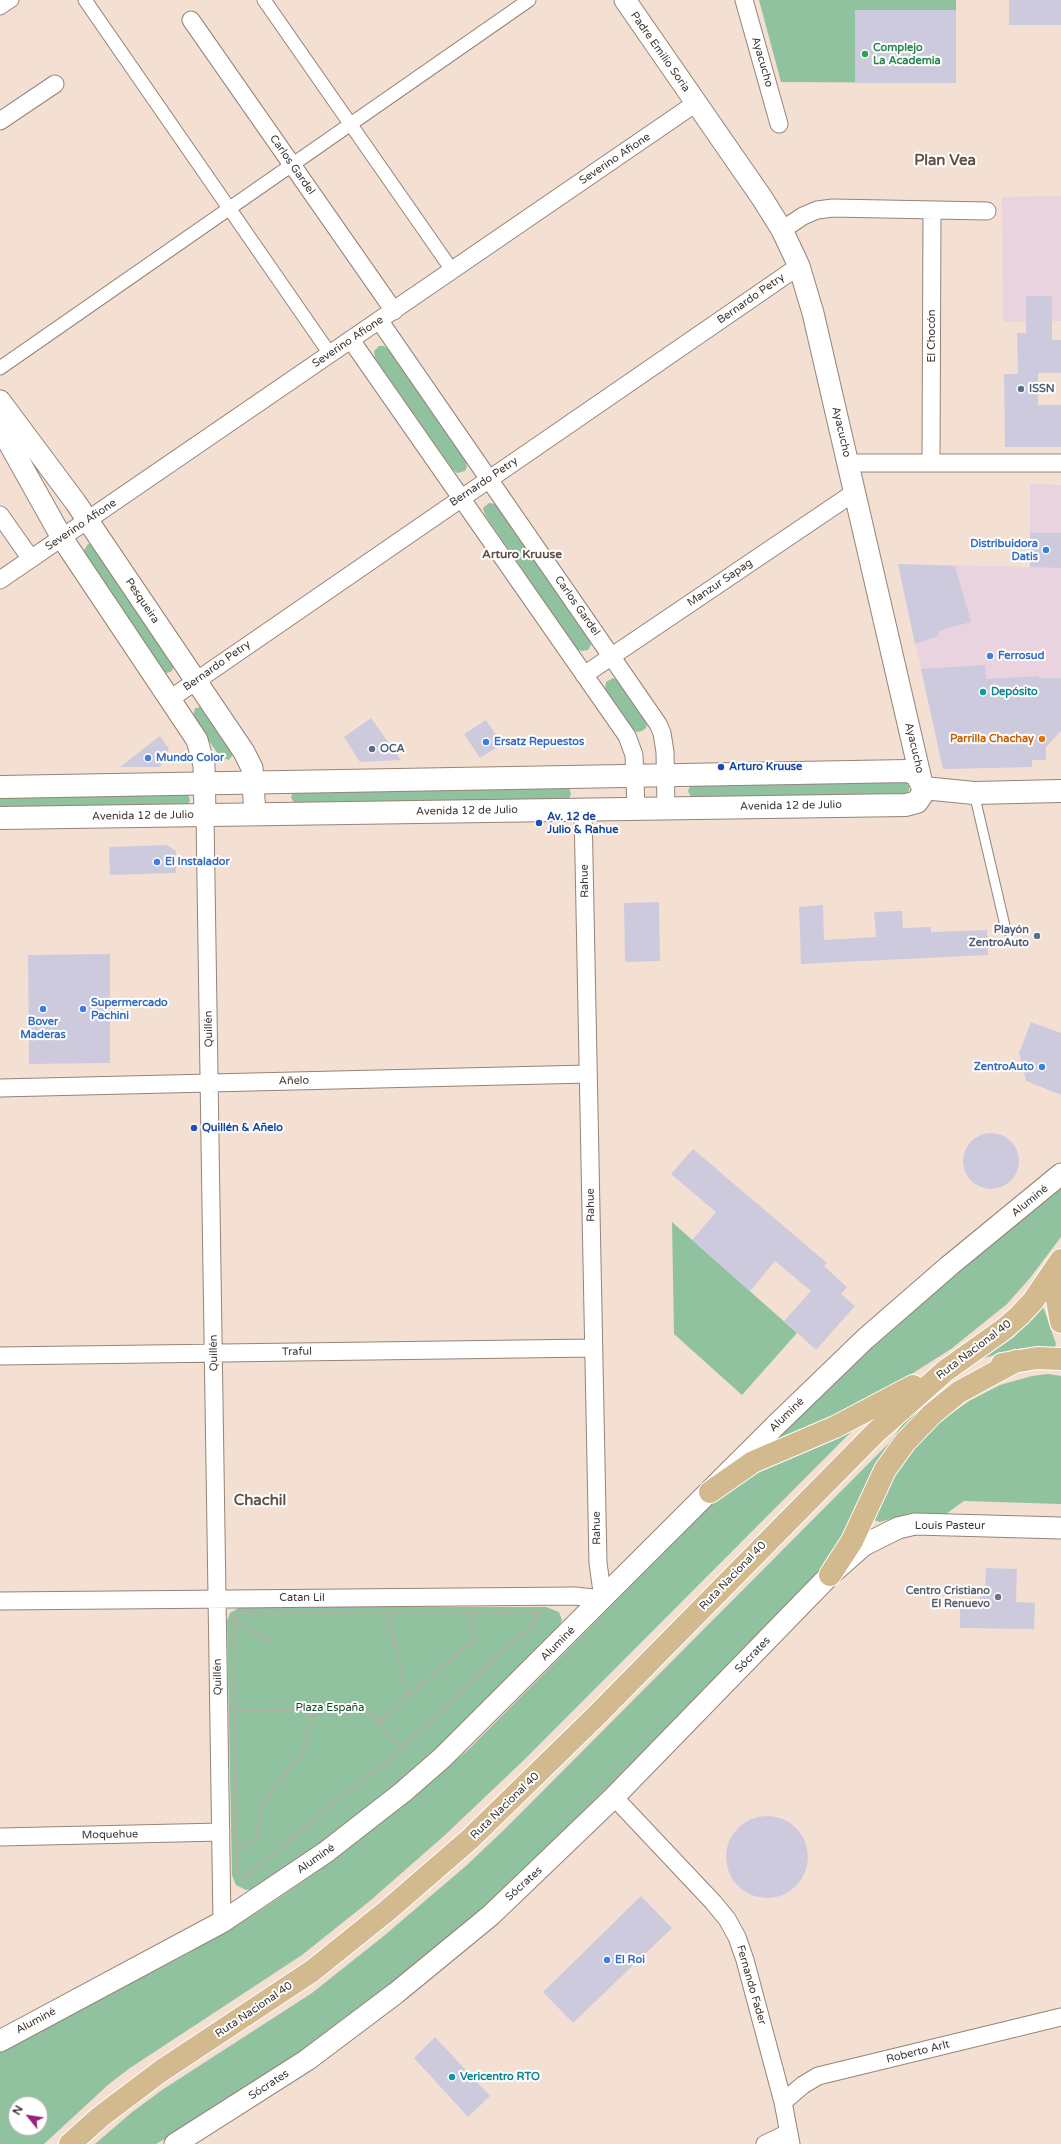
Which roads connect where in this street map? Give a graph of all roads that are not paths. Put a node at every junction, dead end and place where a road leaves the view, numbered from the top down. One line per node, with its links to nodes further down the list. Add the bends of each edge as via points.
1 (12, 0): 7 (street)
2 (85, 0): 15 (street)
3 (264, 0): 12 (street)
4 (529, 0): 12 (street)
5 (625, 0): 10 (street, Padre Emilio Soria)
6 (744, 0): 13 (street, Ayacucho)
7 (0, 8)
8 (191, 20): 14 (street, Carlos Gardel)
9 (55, 84): 11 (street)
10 (696, 103): 18 (street, Ayacucho); 20 (street, Severino Afione)
11 (0, 121)
12 (350, 124): 14 (street); 20 (street)
13 (779, 124)
14 (292, 165): 15 (street); 21 (street, Carlos Gardel)
15 (229, 209): 24 (street); 25 (street)
16 (932, 210): 17 (street); 18 (street, via 817,210); 28 (street, El Chocón)
17 (987, 211)
18 (782, 230): 19 (street, Ayacucho)
19 (798, 266): 29 (street, Ayacucho, via 812,307); 31 (street, Bernardo Petry)
20 (452, 270): 21 (street, Severino Afione)
21 (394, 311): 22 (street, Severino Afione)
22 (379, 320): 23 (street, Severino Afione); 31 (street, Carlos Gardel)
23 (351, 340): 24 (street, Severino Afione); 33 (street)
24 (330, 354): 35 (street, Severino Afione)
25 (0, 368)
26 (0, 401): 35 (street, Pesqueira)
27 (0, 427): 36 (street)
28 (931, 462): 29 (street); 30 (street)
29 (848, 463): 32 (street, Ayacucho)
30 (1061, 463)
31 (489, 479): 33 (street, Bernardo Petry); 39 (street, Carlos Gardel)
32 (855, 492): 39 (street, Manzur Sapag); 48 (street, Ayacucho)
33 (461, 498): 40 (street); 41 (street, Bernardo Petry)
34 (0, 515): 37 (street)
35 (88, 520): 36 (street, Severino Afione); 41 (street, Pesqueira)
36 (62, 538): 37 (street, Severino Afione); 42 (street)
37 (30, 559): 38 (street, Severino Afione)
38 (0, 580)
39 (612, 656): 40 (street, Manzur Sapag); 43 (street, Carlos Gardel, via 660,728 664,742)
40 (584, 675): 44 (street, via 630,742 634,756)
41 (196, 681): 42 (street, Bernardo Petry); 46 (street, Pesqueira, via 248,759)
42 (170, 699): 45 (street, via 200,747)
43 (666, 776): 44 (main road); 48 (main road, via 908,771 917,775); 52 (street, Carlos Gardel)
44 (634, 777): 46 (main road); 51 (street)
45 (205, 783): 46 (main road); 47 (main road); 55 (street, Quillén)
46 (254, 783): 54 (street, Pesqueira)
47 (0, 787)
48 (923, 788): 50 (main road); 52 (main road, Avenida 12 de Julio, via 923,793 916,802 906,805)
49 (1061, 792): 50 (main road)
50 (974, 793): 57 (lane)
51 (636, 808): 52 (main road, Avenida 12 de Julio); 53 (main road, Avenida 12 de Julio)
52 (666, 808)
53 (583, 809): 54 (main road, Avenida 12 de Julio); 58 (street, Rahue)
54 (255, 814): 55 (main road, Avenida 12 de Julio)
55 (205, 815): 56 (main road, Avenida 12 de Julio); 59 (street, Quillén)
56 (0, 818)
57 (1006, 930)
58 (588, 1074): 59 (street, Añelo); 65 (street, Rahue)
59 (209, 1083): 60 (street, Añelo); 66 (street, Quillén)
60 (0, 1088)
61 (1061, 1174): 72 (street, Aluminé, via 865,1339)
62 (1061, 1260): 67 (main road, Ruta Nacional 40, via 1033,1301 1019,1316)
63 (1061, 1264): 64 (main road, via 1056,1285)
64 (1061, 1322)
65 (594, 1348): 66 (street, Traful); 76 (street, Rahue, via 598,1563)
66 (214, 1353): 68 (street, Traful); 75 (street, Quillén)
67 (968, 1354): 71 (main road, Ruta Nacional 40); 72 (main road, via 858,1416 753,1462)
68 (0, 1356)
69 (1061, 1359): 70 (main road, Ruta Nacional 40)
70 (1016, 1360): 71 (main road, Ruta Nacional 40, via 947,1383); 74 (main road, via 959,1392 932,1414 910,1437 885,1470 852,1541)
71 (895, 1415): 86 (main road, Ruta Nacional 40, via 836,1471 563,1750 465,1844 312,1970 161,2071 100,2117)
72 (710, 1492): 76 (street, Aluminé)
73 (1061, 1528): 74 (street, Louis Pasteur, via 915,1524 898,1528 869,1542)
74 (830, 1575): 78 (street, Sócrates)
75 (217, 1599): 76 (street, Catan Lil, via 575,1596); 77 (street, Catan Lil); 79 (street, Quillén)
76 (603, 1599): 81 (street, Aluminé, via 442,1758 404,1792 326,1852)
77 (0, 1601)
78 (614, 1797): 84 (street, Fernando Fader, via 727,1919 737,1937); 87 (street, Sócrates, via 491,1915 396,1993 307,2060)
79 (220, 1832): 80 (street, Moquehue); 81 (street, Quillén)
80 (0, 1837)
81 (222, 1922): 83 (street, Aluminé)
82 (1061, 2017): 84 (street, Roberto Arlt, via 818,2076)
83 (0, 2041)
84 (783, 2102): 85 (street, Fernando Fader)
85 (790, 2139): 88 (street)
86 (70, 2144)
87 (175, 2144)
88 (765, 2144)

